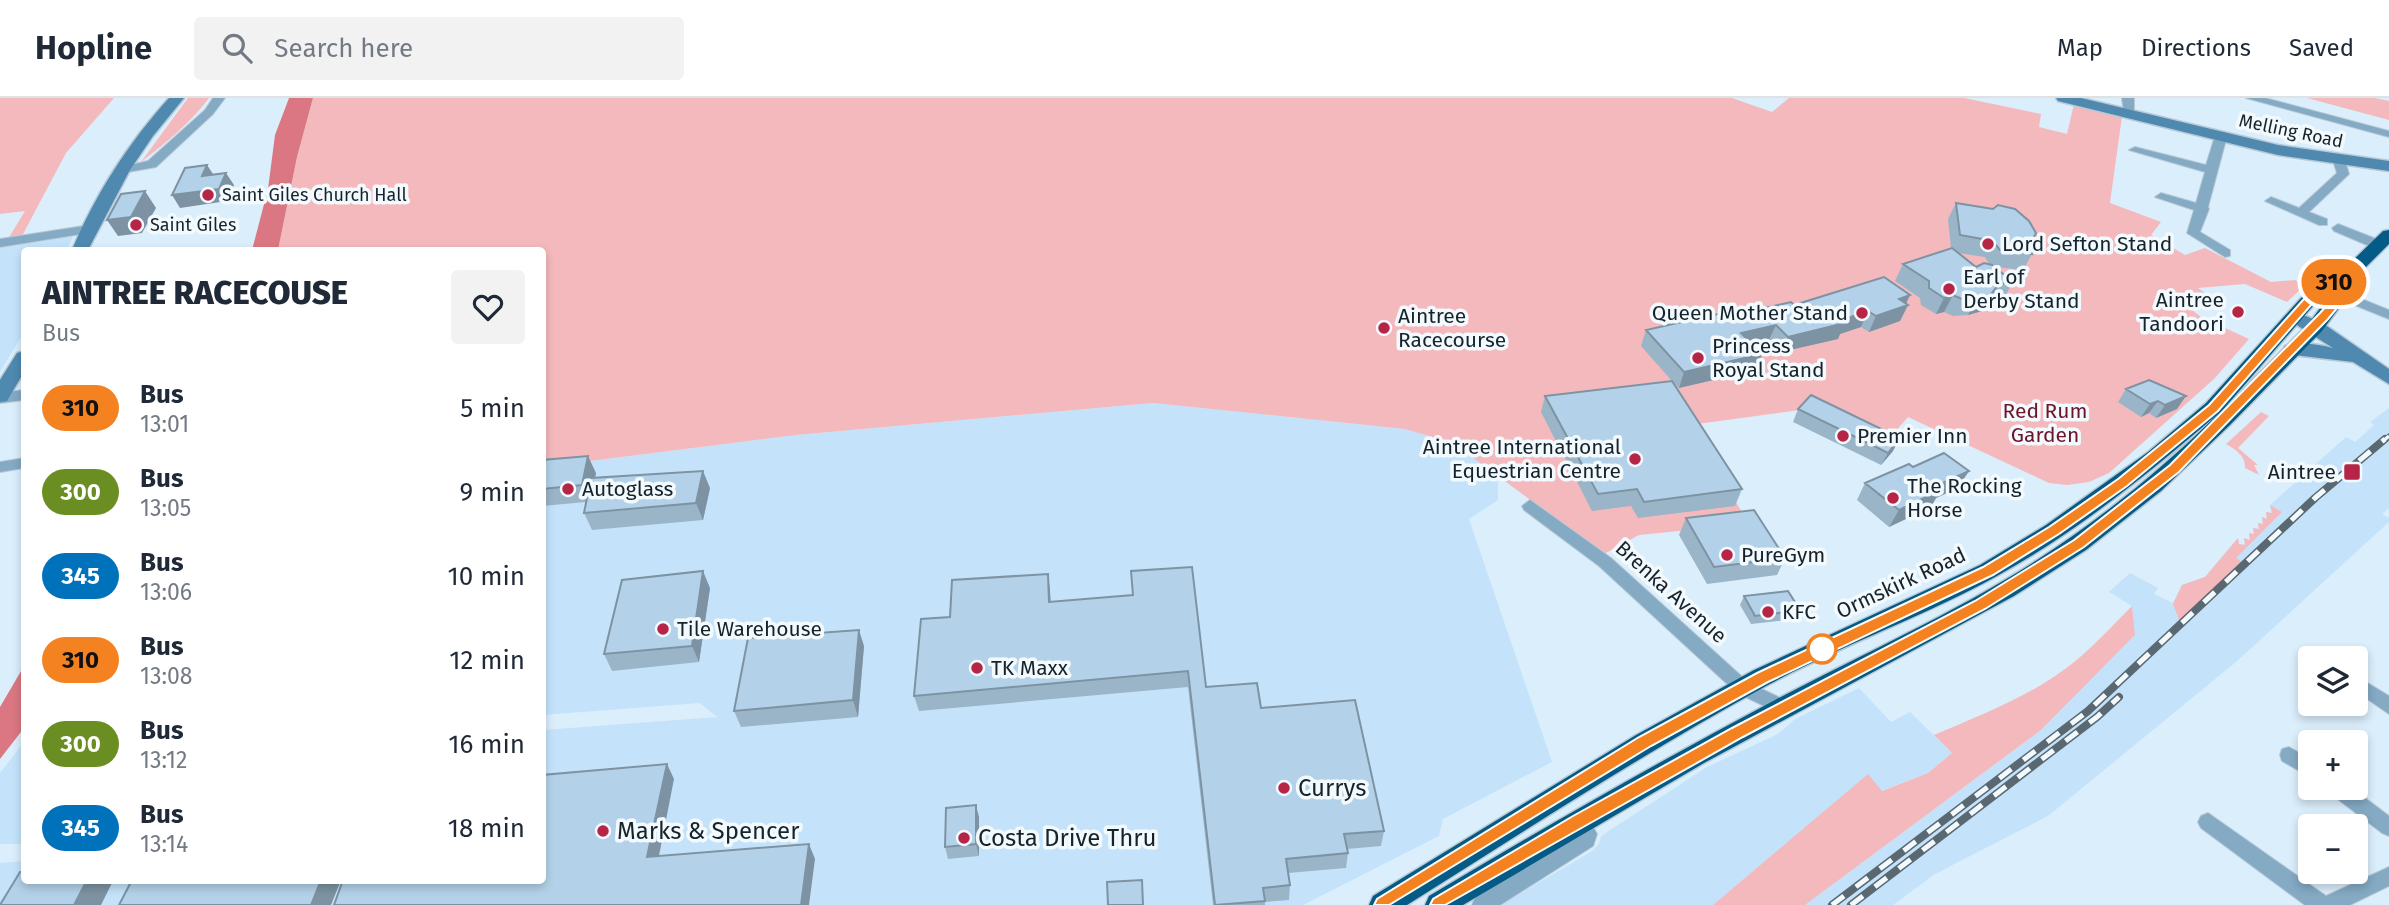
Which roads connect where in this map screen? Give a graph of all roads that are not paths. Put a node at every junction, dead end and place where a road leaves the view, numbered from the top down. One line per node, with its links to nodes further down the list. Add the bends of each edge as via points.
1 (177, 98): 12 (street)
2 (219, 98): 12 (street, via 152,164)
3 (2063, 98): 5 (street, Melling Road)
4 (2252, 98): 6 (street)
5 (2129, 106): 7 (street, Melling Road)
6 (2389, 134)
7 (2221, 136): 9 (street, Melling Road); 11 (street)
8 (2135, 150): 11 (street)
9 (2339, 161): 10 (street, Melling Road); 16 (street, via 2343,174)
10 (2389, 166)
11 (2210, 170): 15 (street)
12 (121, 171): 19 (street)
13 (2161, 197): 15 (street)
14 (2271, 201): 16 (street)
15 (2203, 209): 23 (street, via 2193,233)
16 (2300, 213): 17 (street)
17 (2323, 222)
18 (2338, 228): 21 (street)
19 (90, 229): 20 (street); 22 (street)
20 (0, 243)
21 (2383, 246): 24 (highway)
22 (81, 247)
23 (2225, 253)
24 (2352, 271): 25 (highway, Ormskirk Road); 26 (highway)
25 (2324, 287): 26 (street); 28 (highway, Ormskirk Road)
26 (2342, 295): 27 (street); 29 (highway)
27 (2389, 315)
28 (2293, 317): 29 (street); 39 (highway, Ormskirk Road, via 2213,408 2146,465 2054,531 1965,582)
29 (2315, 326): 30 (highway); 31 (street)
30 (2291, 350): 31 (street, via 2317,350); 42 (highway, via 2175,469 2079,543 1980,605)
31 (2361, 361): 33 (street)
32 (21, 362): 35 (street)
33 (2389, 378)
34 (21, 394): 35 (street)
35 (0, 397)
36 (21, 464): 37 (street)
37 (0, 467)
38 (1530, 506): 39 (street, Brenka Avenue, via 1605,562)
39 (1743, 688): 42 (street, Brenka Avenue); 50 (highway, Ormskirk Road, via 1645,742)
40 (2368, 690): 41 (street)
41 (2389, 706)
42 (1783, 707): 46 (highway)
43 (2289, 755): 44 (street)
44 (2298, 761)
45 (2354, 800): 48 (street)
46 (1579, 821): 51 (highway); 52 (street, via 1586,840)
47 (2208, 822): 53 (street)
48 (2389, 827)
49 (2389, 876): 54 (street)
50 (1383, 905)
51 (1439, 905)
52 (1482, 905)
53 (2321, 905)
54 (2329, 905)

